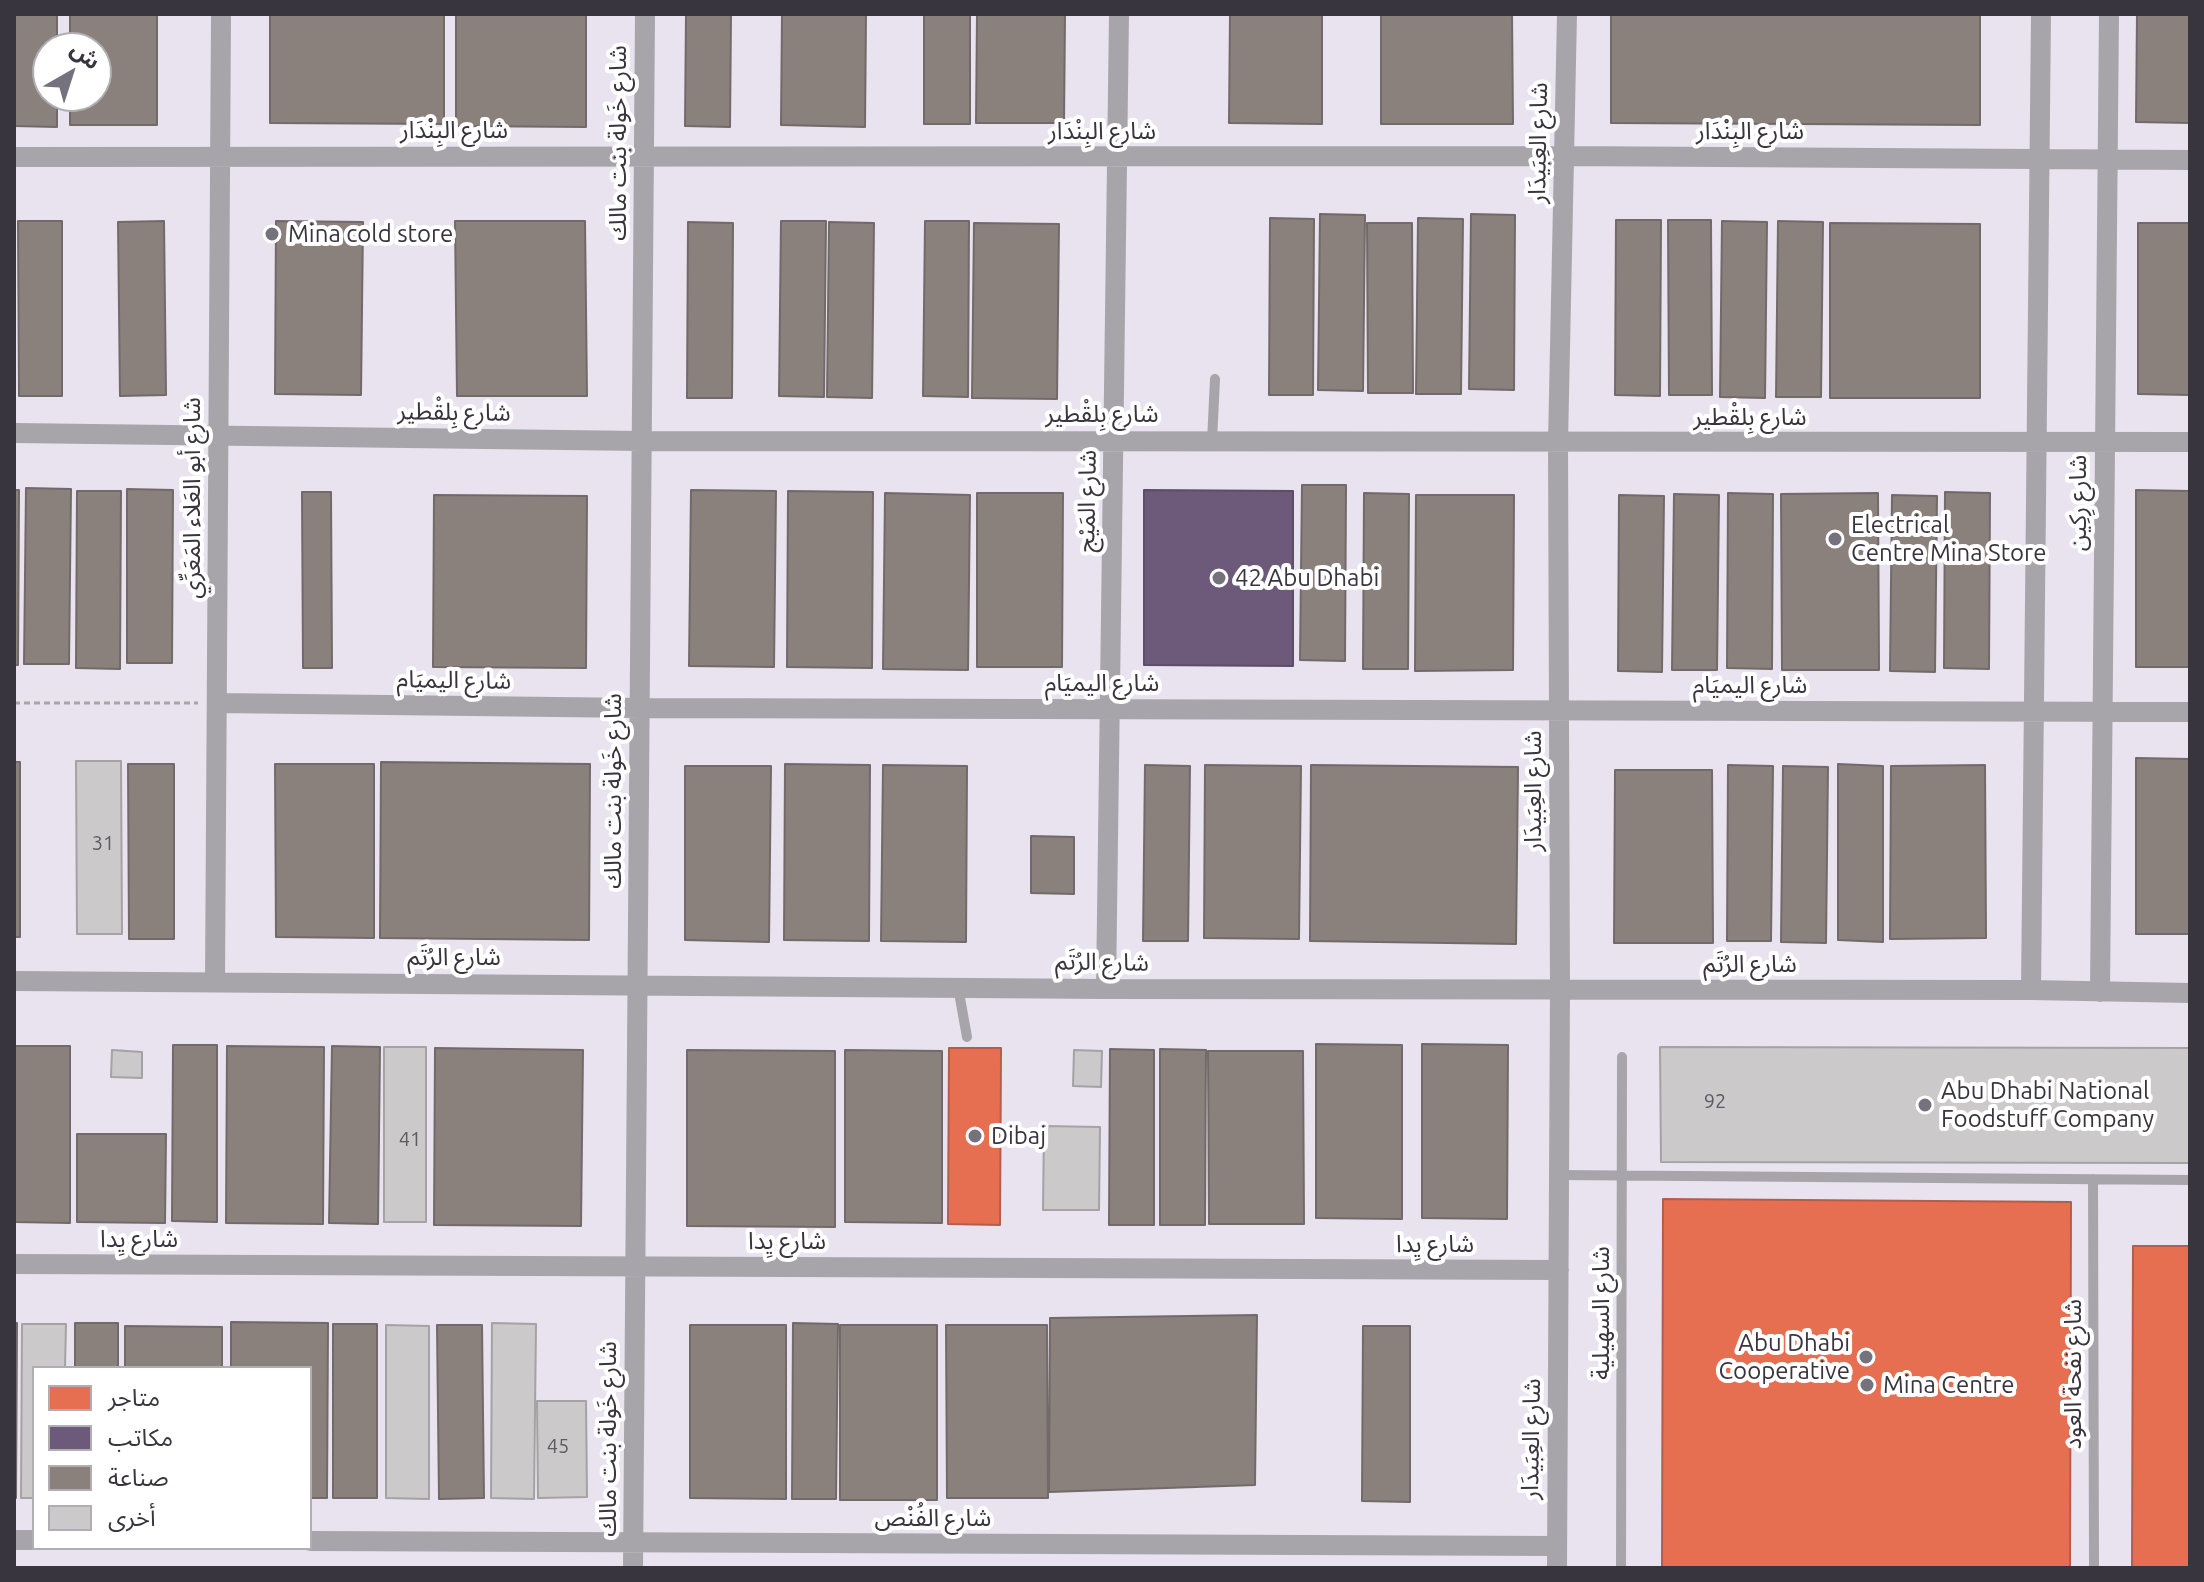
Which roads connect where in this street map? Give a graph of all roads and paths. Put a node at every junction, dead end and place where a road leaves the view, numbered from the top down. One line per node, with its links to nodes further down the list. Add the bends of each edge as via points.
1 (221, 14): 10 (street, شارع أبو العَلاء المَعَرِّي)
2 (645, 14): 7 (street, شارع خَولة بنت مالك)
3 (1119, 14): 11 (street, شارع المَيْج)
4 (1567, 14): 8 (street, شارع العِبَيدَار)
5 (2041, 14): 12 (street, شارع رِكِين)
6 (2109, 14): 13 (street, شارع رِكِين)
7 (644, 155): 10 (street, شارع البِنْدَار); 11 (street, شارع البِنْدَار); 19 (street, شارع خَولة بنت مالك)
8 (1564, 156): 11 (street, شارع البِنْدَار); 12 (street, شارع البِنْدَار); 24 (street, شارع العِبَيدَار)
9 (14, 157): 10 (street, شارع البِنْدَار)
10 (220, 158): 17 (street, شارع أبو العَلاء المَعَرِّي)
11 (1117, 158): 18 (street, شارع المَيْج)
12 (2039, 159): 13 (street, شارع البِنْدَار); 21 (street, شارع رِكِين)
13 (2108, 159): 14 (street, شارع البِنْدَار); 22 (street, شارع رِكِين)
14 (2190, 160)
15 (1215, 379): 20 (lane)
16 (14, 433): 17 (street, شارع بِلقْطير)
17 (219, 436): 19 (street, شارع بِلقْطير); 26 (street, شارع أبو العَلاء المَعَرِّي)
18 (1113, 440): 19 (street, شارع بِلقْطير); 20 (street, شارع بِلقْطير); 28 (street, شارع المَيْج)
19 (642, 441): 27 (street, شارع خَولة بنت مالك)
20 (1212, 441): 24 (street, شارع بِلقْطير)
21 (2036, 442): 22 (street, شارع بِلقْطير); 24 (street, شارع بِلقْطير); 30 (street, شارع رِكِين)
22 (2105, 442): 23 (street, شارع بِلقْطير); 31 (street, شارع رِكِين)
23 (2190, 442)
24 (1558, 443): 29 (street, شارع العِبَيدَار)
25 (14, 703): 26 (path)
26 (217, 703): 27 (street, شارع اليميَام); 34 (street, شارع أبو العَلاء المَعَرِّي)
27 (640, 708): 28 (street, شارع اليميَام); 35 (street, شارع خَولة بنت مالك)
28 (1110, 709): 29 (street, شارع اليميَام); 37 (street, شارع المَيْج)
29 (1559, 711): 30 (street, شارع اليميَام); 38 (street, شارع العِبَيدَار)
30 (2034, 712): 31 (street, شارع اليميَام); 39 (street, شارع رِكِين)
31 (2103, 712): 32 (street, شارع اليميَام); 40 (street, شارع رِكِين)
32 (2190, 712)
33 (14, 981): 34 (street, شارع الرُتَم)
34 (215, 982): 35 (street, شارع الرُتَم)
35 (638, 984): 36 (street, شارع الرُتَم); 49 (street, شارع خَولة بنت مالك)
36 (958, 987): 37 (street, شارع الرُتَم); 42 (lane)
37 (1106, 989): 38 (street, شارع الرُتَم)
38 (1560, 990): 39 (street, شارع الرُتَم); 44 (street, شارع العِبَيدَار)
39 (2031, 990): 40 (street, شارع الرُتَم)
40 (2100, 992): 41 (street, شارع الرُتَم)
41 (2190, 993)
42 (967, 1037)
43 (1622, 1057): 45 (lane, شارع السهيلية)
44 (1559, 1175): 45 (lane); 50 (street, شارع العِبَيدَار)
45 (1622, 1176): 46 (lane); 56 (lane, شارع السهيلية)
46 (2093, 1179): 47 (lane); 57 (lane, شارع نفحة العود)
47 (2190, 1180)
48 (14, 1264): 49 (street, شارع يِدا)
49 (636, 1266): 50 (street, شارع يِدا); 52 (street, شارع خَولة بنت مالك)
50 (1559, 1270): 53 (street, شارع العِبَيدَار)
51 (312, 1541): 52 (street, شارع الفُنْص)
52 (633, 1542): 53 (street, شارع الفُنْص); 54 (street, شارع خَولة بنت مالك)
53 (1556, 1546): 55 (street, شارع العِبَيدَار)
54 (633, 1568)
55 (1557, 1568)
56 (1621, 1568)
57 (2094, 1568)

